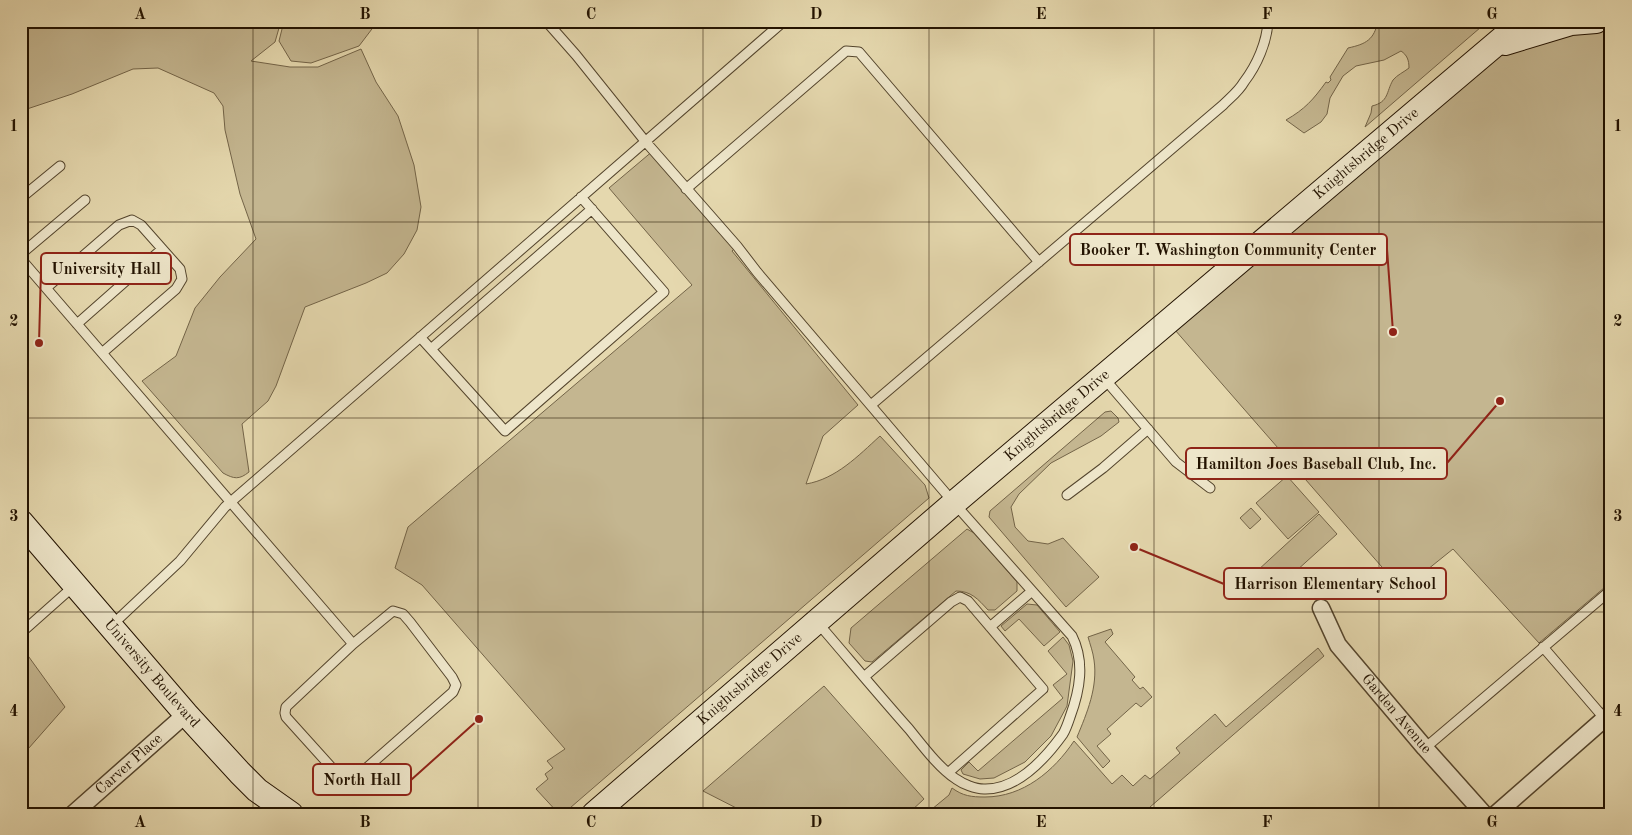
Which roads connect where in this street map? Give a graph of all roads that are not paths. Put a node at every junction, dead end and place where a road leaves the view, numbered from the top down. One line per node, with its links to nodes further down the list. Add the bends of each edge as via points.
1 (784, 21): 7 (lane)
2 (1268, 21): 17 (lane, via 1267,35 1244,83 1223,105)
3 (1523, 21): 6 (street, Knightsbridge Drive)
4 (1596, 21): 6 (street, via 1571,23)
5 (547, 22): 7 (lane)
6 (1492, 48): 23 (street, Knightsbridge Drive)
7 (645, 141): 9 (lane); 10 (lane)
8 (60, 166): 11 (lane)
9 (686, 189): 17 (lane, via 846,51 859,52); 24 (lane)
10 (581, 197): 13 (lane); 20 (lane)
11 (21, 198)
12 (86, 200): 15 (lane)
13 (592, 209): 21 (lane); 21 (lane, via 664,292 505,431)
14 (162, 249): 18 (lane, via 141,225 132,220 125,222); 19 (lane); 22 (lane, via 180,269 182,279 176,289)
15 (21, 254)
16 (21, 259): 18 (lane)
17 (1039, 262): 24 (lane)
18 (46, 288): 19 (lane)
19 (77, 324): 22 (lane)
20 (420, 337): 21 (lane); 28 (lane)
21 (431, 349)
22 (102, 353): 28 (lane)
23 (1103, 376): 25 (lane); 29 (street, Knightsbridge Drive)
24 (871, 405): 29 (lane)
25 (1148, 429): 26 (lane, via 1176,462); 27 (lane)
26 (1210, 488)
27 (1067, 495)
28 (231, 502): 36 (lane, via 180,561); 39 (lane)
29 (954, 503): 33 (lane); 35 (street, Knightsbridge Drive)
30 (21, 522): 31 (street, University Boulevard)
31 (76, 584): 36 (street, University Boulevard); 38 (lane)
32 (1611, 590): 40 (lane)
33 (1032, 591): 37 (lane); 45 (lane, via 1072,636 1077,647 1080,668 1077,698 1064,732 1046,756 1028,772 1002,787 983,789 964,784)
34 (1321, 608): 44 (street, Garden Avenue, via 1338,645)
35 (817, 622): 41 (lane); 48 (street, Knightsbridge Drive)
36 (112, 625): 42 (street, University Boulevard)
37 (990, 627): 41 (lane, via 968,601 960,597); 45 (lane, via 1042,689)
38 (21, 633)
39 (353, 644): 39 (lane, via 286,707 284,713 347,781 354,779 453,692 456,685 403,614 393,611)
40 (1543, 647): 43 (lane); 44 (lane)
41 (864, 677): 45 (lane)
42 (186, 714): 46 (street, Carver Place); 47 (street, University Boulevard, via 257,790)
43 (1608, 715): 50 (street)
44 (1424, 748): 49 (street, Garden Avenue)
45 (948, 773)
46 (73, 814)
47 (292, 814)
48 (594, 814)
49 (1484, 814)
50 (1496, 814)

